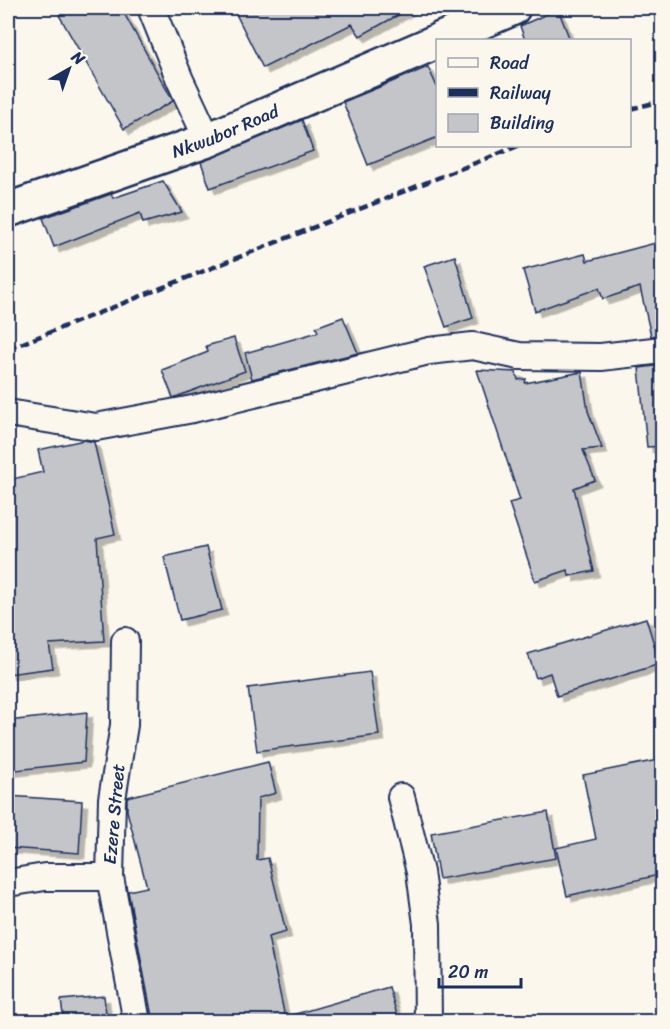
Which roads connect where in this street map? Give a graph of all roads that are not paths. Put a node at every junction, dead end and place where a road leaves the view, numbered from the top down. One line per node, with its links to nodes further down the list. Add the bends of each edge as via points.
1 (151, 8): 5 (street)
2 (513, 8): 3 (street, Nkwubor Road)
3 (443, 39)
4 (436, 42): 5 (street, Nkwubor Road)
5 (208, 140): 6 (street, Nkwubor Road)
6 (8, 210)
7 (663, 350): 8 (street, via 601,357 519,356 473,346 429,351 193,409 96,427)
8 (8, 414)
9 (124, 640): 11 (street, Ezere Street, via 124,725 112,799)
10 (401, 797): 14 (street, via 424,903)
11 (110, 877): 12 (street, via 45,877); 13 (street, Ezere Street)
12 (8, 883)
13 (137, 1022)
14 (428, 1022)

